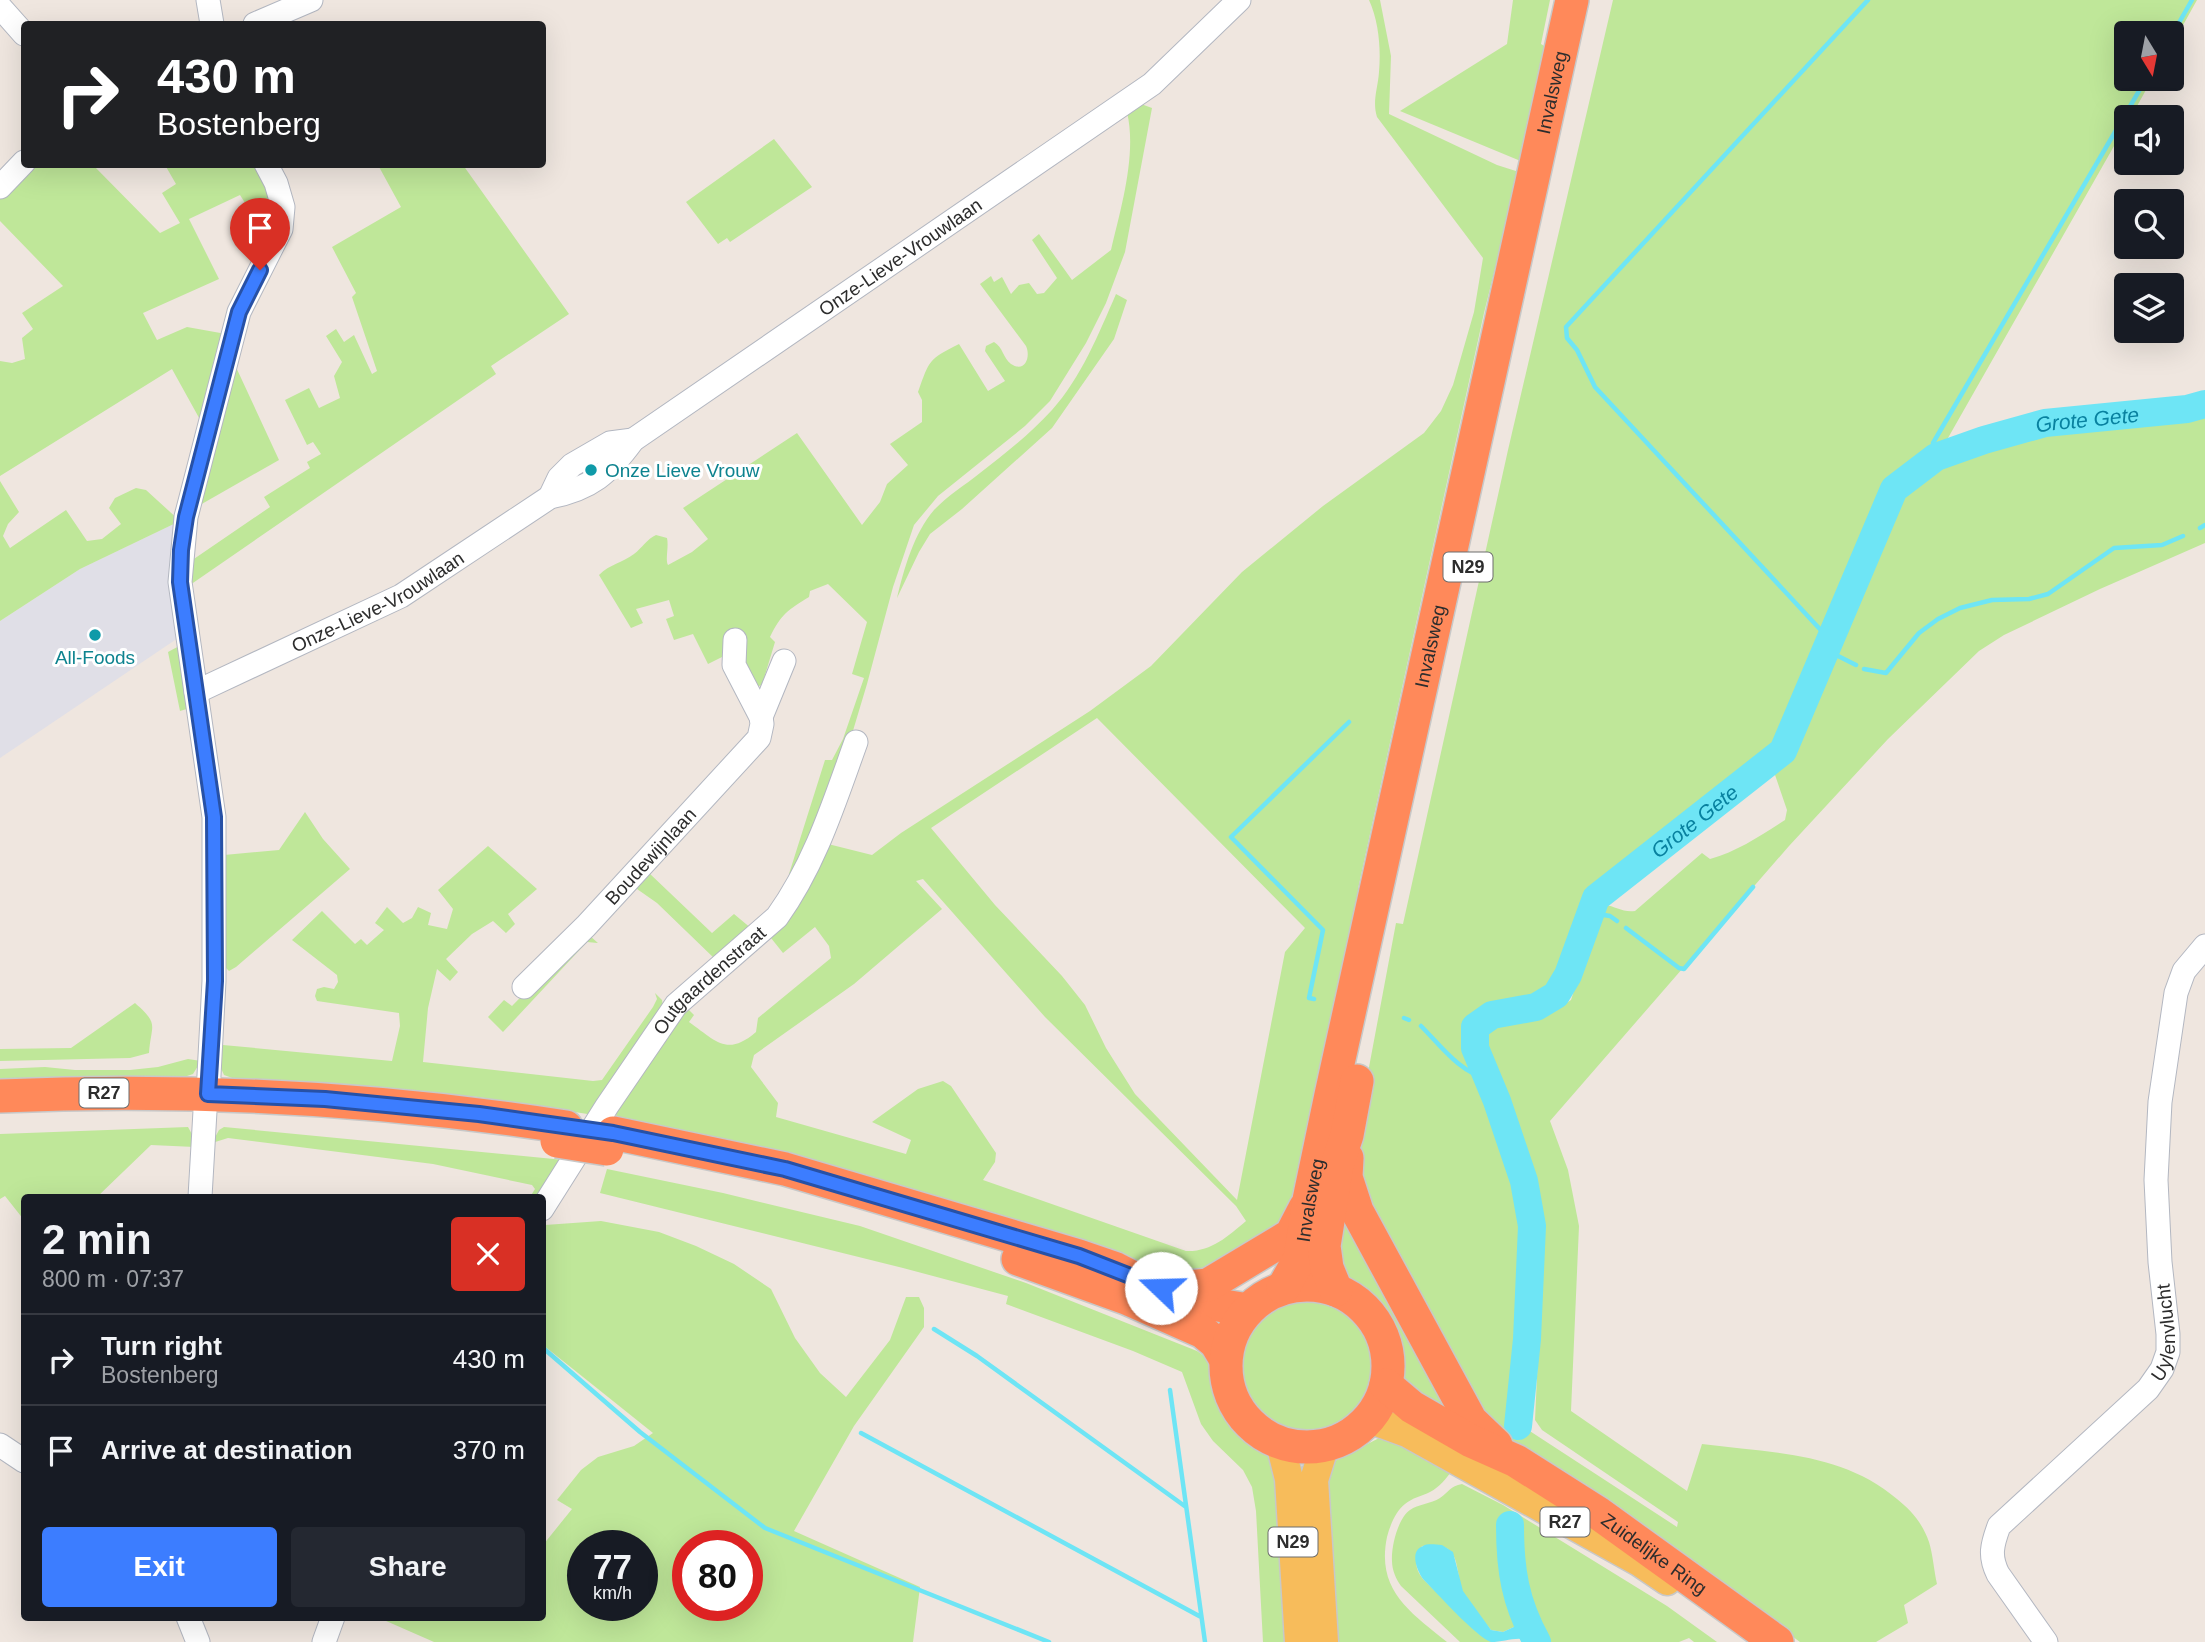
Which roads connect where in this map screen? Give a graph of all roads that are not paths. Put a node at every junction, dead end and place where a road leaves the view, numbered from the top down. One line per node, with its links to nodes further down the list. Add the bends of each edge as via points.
1 (208, 0): 7 (street)
2 (311, 0): 8 (street)
3 (1239, 0): 15 (street, Onze-Lieve-Vrouwlaan, via 1166,73 633,440 616,464 596,479 575,492 550,497 401,596)
4 (1572, 0): 26 (highway, Invalsweg / N29)
5 (1593, 0): 23 (highway, Invalsweg / N29, via 1396,889)
6 (0, 7): 9 (street)
7 (212, 21)
8 (261, 21)
9 (21, 31)
10 (21, 165): 12 (street)
11 (268, 168): 15 (street, via 283,207 281,229 239,312 181,550 180,582)
12 (0, 187)
13 (735, 639): 16 (street, via 734,665)
14 (784, 661): 16 (street, Boudewijnlaan)
15 (196, 692): 21 (street, via 214,817 215,981)
16 (761, 717): 19 (street, Boudewijnlaan, via 759,738)
17 (856, 742): 27 (street, Outgaardenstraat, via 821,838 788,900 776,917 676,1005)
18 (2205, 946): 48 (street, Uylenvlucht, via 2184,971 2176,993 2160,1102 2156,1180 2168,1334 2162,1369 2148,1389 1999,1527 1990,1547 1998,1574)
19 (524, 987)
20 (0, 1096): 21 (highway, R27, via 77,1093)
21 (206, 1103): 22 (highway, R27); 24 (highway, R27, via 325,1099 479,1114); 25 (street)
22 (0, 1113)
23 (1347, 1135): 30 (highway, Invalsweg / N29, via 1337,1165 1324,1246 1326,1268); 39 (highway, via 1346,1177 1357,1212 1471,1421)
24 (610, 1141): 28 (highway, R27, via 785,1169); 32 (highway, R27, via 925,1225 1203,1332)
25 (200, 1194)
26 (1309, 1199): 28 (highway, via 1291,1236 1208,1285 1189,1287); 29 (highway, Invalsweg / N29, via 1300,1258)
27 (546, 1203)
28 (1114, 1268): 31 (highway, R27, via 1143,1283)
29 (1283, 1288): 30 (highway, via 1310,1285); 31 (highway)
30 (1336, 1290): 33 (highway, via 1367,1311 1377,1325 1387,1352)
31 (1248, 1310): 32 (highway, via 1232,1334)
32 (1226, 1358): 35 (highway, via 1228,1390 1241,1415)
33 (1386, 1385): 34 (highway); 39 (highway, Zuidelijke Ring / R27, via 1412,1407)
34 (1368, 1419): 37 (highway, via 1355,1432); 46 (main road, Zuidelijke Ring / R27, via 1407,1433 1639,1562)
35 (1280, 1443): 37 (highway); 44 (main road, N29, via 1289,1479)
36 (0, 1445): 38 (street)
37 (1325, 1445): 45 (main road, N29, via 1314,1480)
38 (21, 1459)
39 (1516, 1461): 47 (highway, Zuidelijke Ring / R27, via 1598,1513)
40 (190, 1621): 42 (street)
41 (332, 1621): 43 (street)
42 (198, 1642)
43 (324, 1642)
44 (1299, 1642)
45 (1324, 1642)
46 (1752, 1642)
47 (1777, 1642)
48 (2046, 1642)

